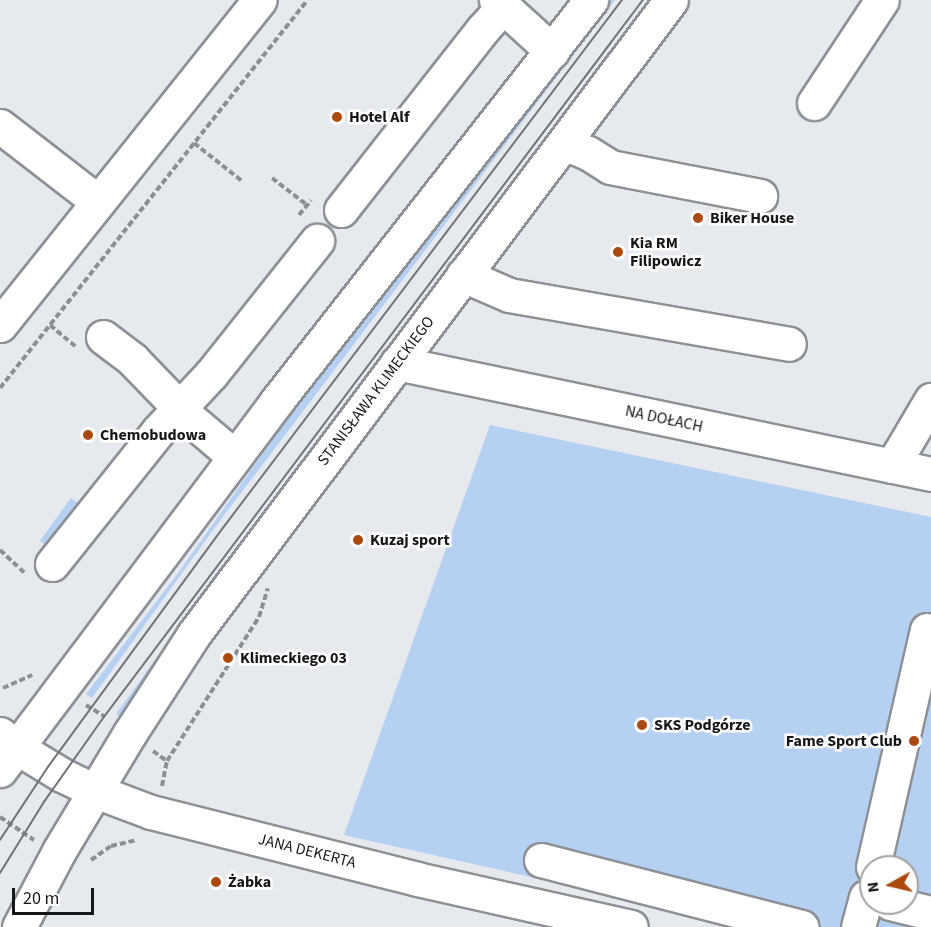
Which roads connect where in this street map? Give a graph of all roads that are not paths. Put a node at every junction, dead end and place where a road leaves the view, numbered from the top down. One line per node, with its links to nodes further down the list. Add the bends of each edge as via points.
1 (259, 0): 11 (main road)
2 (591, 0): 6 (main road)
3 (671, 0): 9 (main road, STANISŁAWA KLIMECKIEGO)
4 (882, 0): 7 (main road)
5 (499, 4): 6 (main road); 12 (main road, via 483,29)
6 (552, 51): 21 (main road)
7 (814, 102)
8 (0, 126): 11 (main road)
9 (564, 143): 10 (main road, via 610,167); 14 (main road, STANISŁAWA KLIMECKIEGO)
10 (760, 196)
11 (97, 201): 15 (main road)
12 (328, 203)
13 (305, 232): 20 (main road, via 212,374)
14 (463, 275): 16 (main road, via 509,295); 18 (main road, STANISŁAWA KLIMECKIEGO)
15 (0, 325)
16 (789, 344)
17 (92, 345): 20 (main road, via 133,360)
18 (397, 363): 22 (main road, NA DOŁACH); 27 (main road, STANISŁAWA KLIMECKIEGO, via 194,634)
19 (931, 400): 22 (main road)
20 (179, 408): 21 (main road); 24 (main road)
21 (235, 457): 26 (main road)
22 (892, 466): 23 (main road, NA DOŁACH)
23 (931, 474)
24 (52, 564)
25 (927, 630): 28 (main road)
26 (5, 750): 27 (main road, JANA DEKERTA)
27 (95, 791): 29 (main road, JANA DEKERTA, via 151,812); 30 (main road, STANISŁAWA KLIMECKIEGO)
28 (879, 855)
29 (557, 910): 31 (main road, JANA DEKERTA); 32 (main road, via 553,863)
30 (19, 927)
31 (631, 927)
32 (802, 927)

